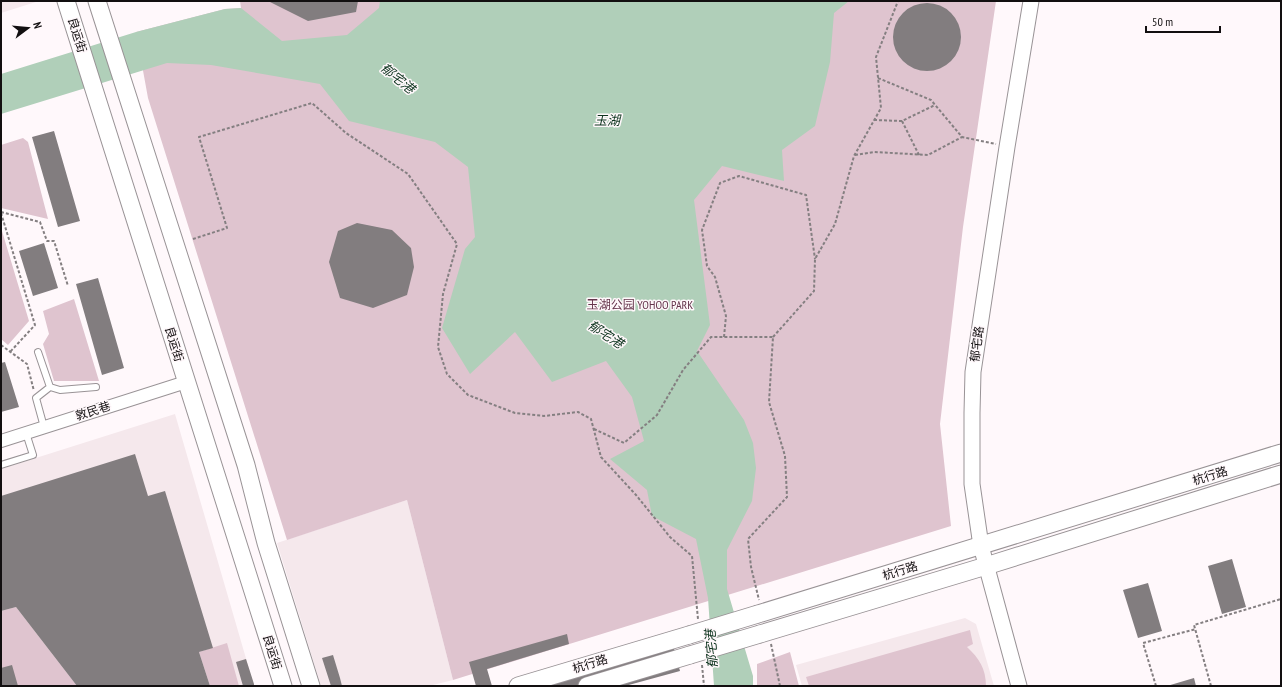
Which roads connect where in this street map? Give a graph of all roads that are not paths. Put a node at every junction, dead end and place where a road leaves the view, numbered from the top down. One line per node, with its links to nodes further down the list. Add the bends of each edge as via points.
1 (66, 1): 5 (main road, 良运街)
2 (97, 1): 17 (main road, via 246,465 266,543)
3 (1031, 1): 14 (street, 郁宅路, via 973,372 972,484)
4 (38, 352): 6 (lane)
5 (186, 382): 8 (street, 敦民巷); 16 (main road, 良运街)
6 (50, 387): 7 (lane, via 60,390); 8 (lane, via 36,398)
7 (96, 387)
8 (44, 427): 9 (street, 敦民巷)
9 (26, 433): 10 (street, 敦民巷); 12 (lane, via 33,454)
10 (1, 441)
11 (1281, 453): 14 (main road, 杭行路)
12 (1, 465)
13 (1281, 474): 15 (main road, 杭行路)
14 (981, 546): 15 (street, 郁宅路); 18 (main road, 杭行路, bridge, via 760,613 694,630)
15 (986, 566): 19 (main road, 杭行路, bridge, via 764,633 696,659); 20 (street, 郁宅路)
16 (283, 686)
17 (311, 686)
18 (518, 686)
19 (587, 686)
20 (1019, 686)

